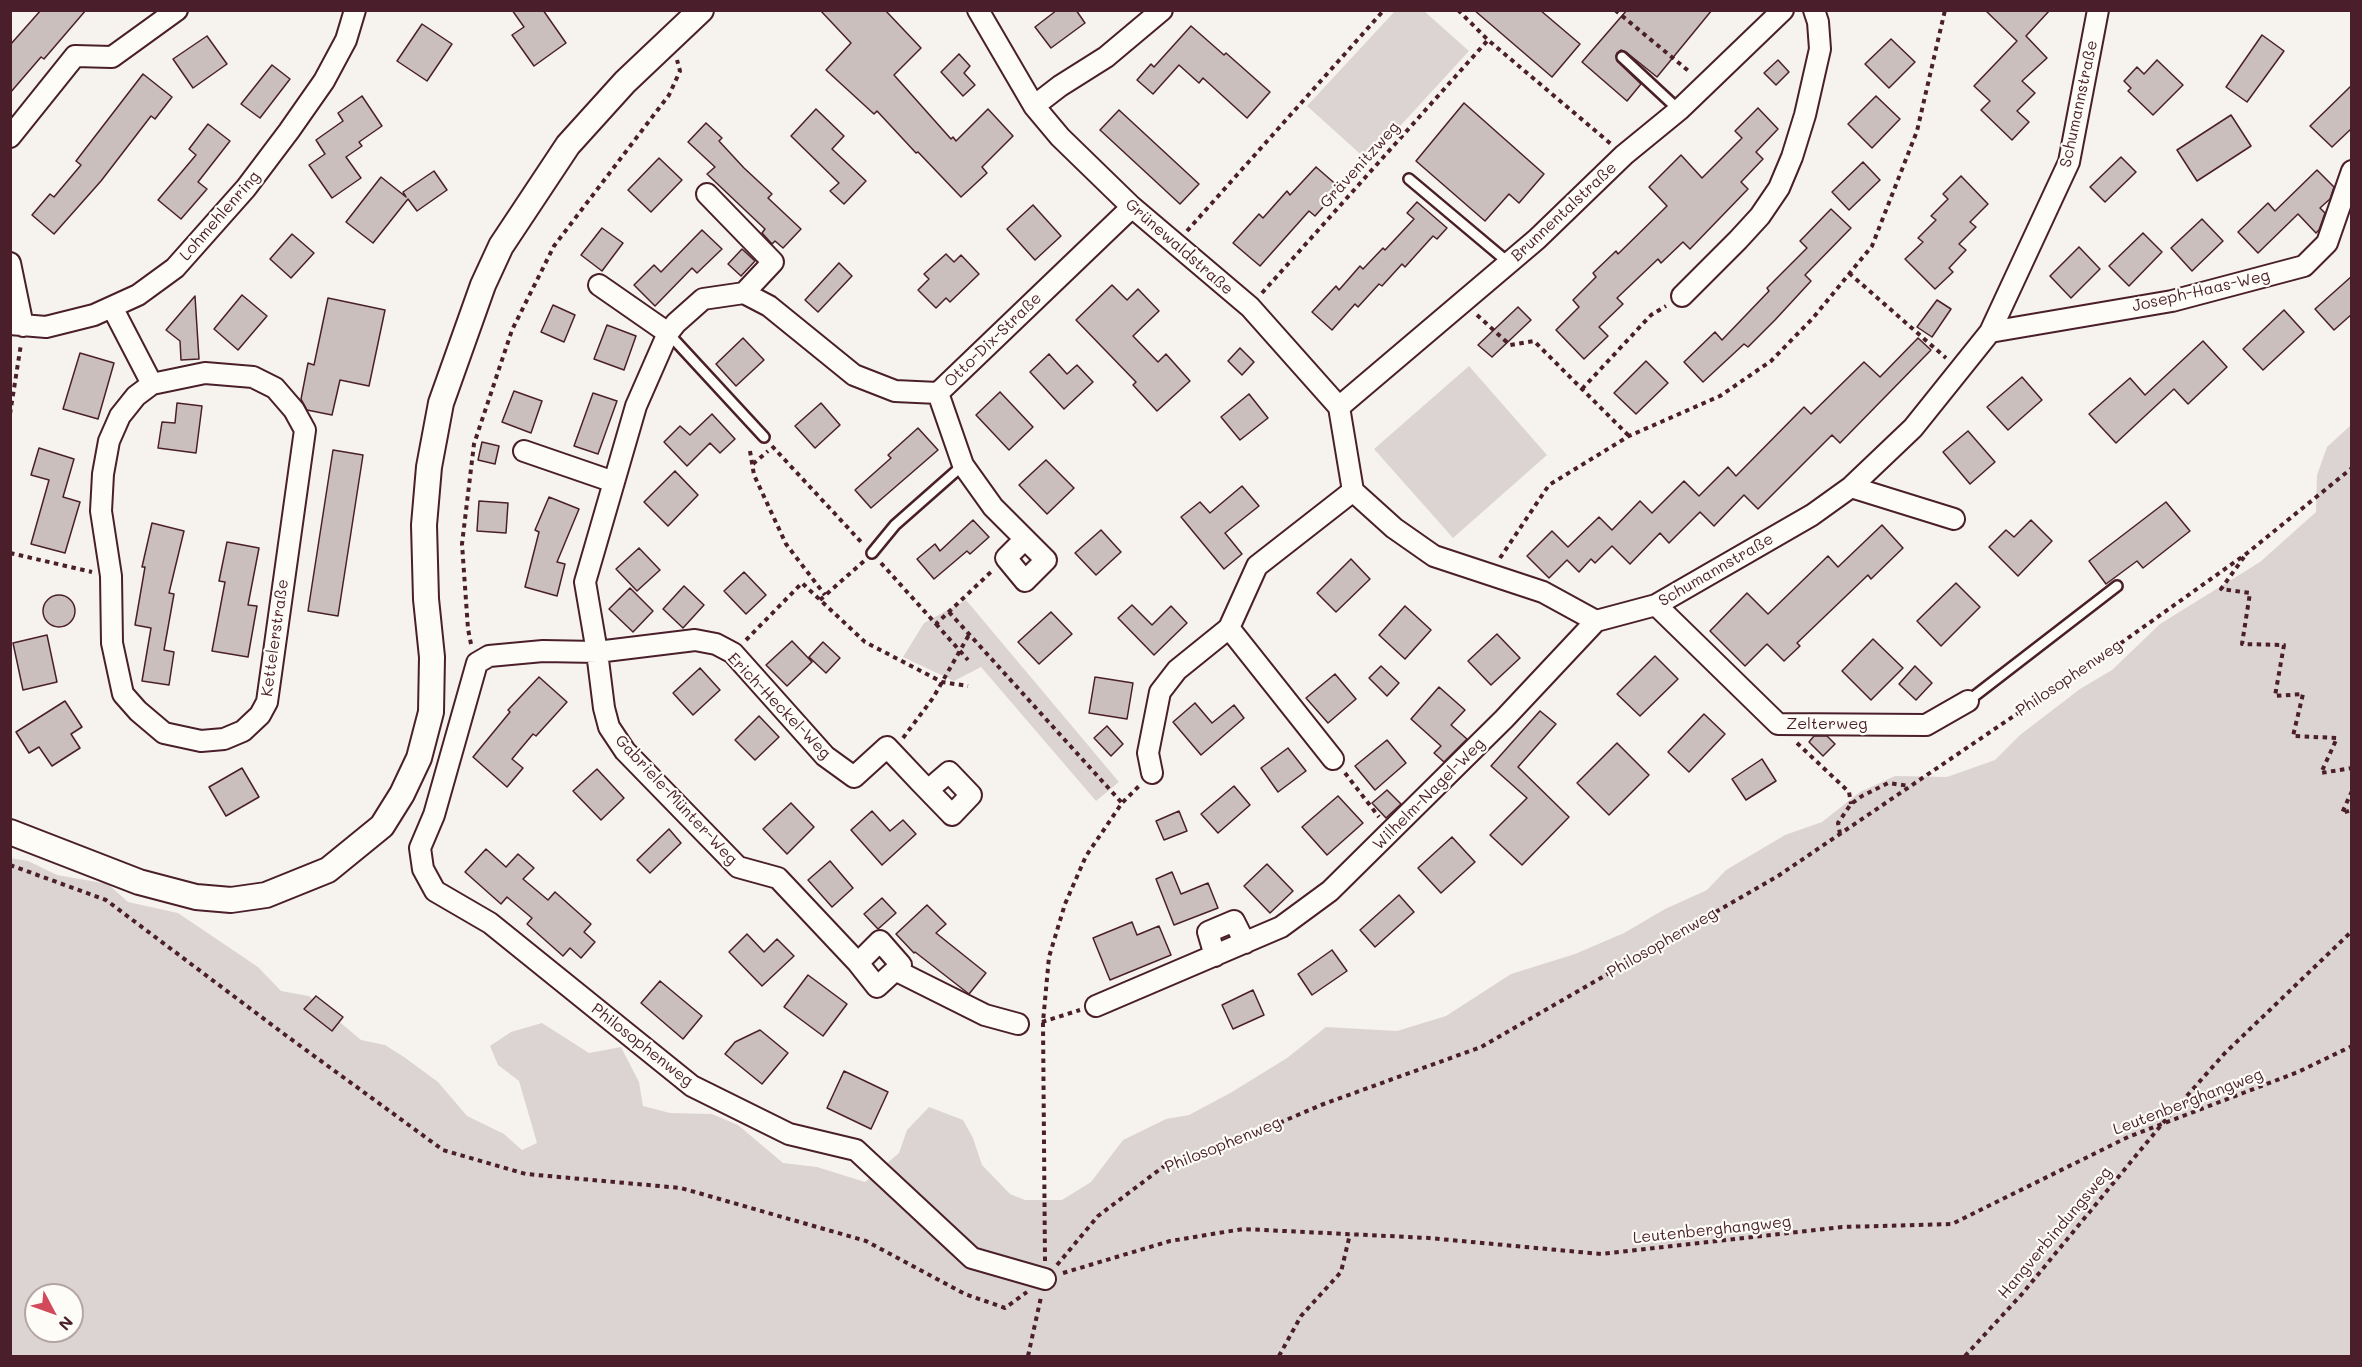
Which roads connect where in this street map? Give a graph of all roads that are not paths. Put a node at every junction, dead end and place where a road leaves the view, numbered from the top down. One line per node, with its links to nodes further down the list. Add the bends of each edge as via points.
1 (177, 10): 12 (street, via 112,57 75,56)
2 (355, 10): 22 (street, Lohmehlenring, via 346,40 324,81 246,188 175,268 138,295)
3 (701, 10): 47 (street, via 625,82 568,145 501,246 483,285 441,403 429,467 424,525 432,657 431,711 419,758 402,795 382,825 328,870 266,895 231,900 196,897 139,882)
4 (978, 10): 10 (street, Grünewaldstraße)
5 (1162, 10): 10 (street, via 1106,57)
6 (1784, 10): 11 (street, Brunnentalstraße)
7 (1814, 10): 21 (street, via 1820,49 1805,115 1779,188 1760,216)
8 (2100, 11): 24 (street, Schumannstraße, via 2069,162)
9 (1622, 57): 11 (lane)
10 (1034, 106): 16 (street, Grünewaldstraße)
11 (1679, 110): 18 (street, Brunnentalstraße, via 1624,155)
12 (10, 136)
13 (2352, 171): 24 (street, Joseph-Haas-Weg, via 2327,243 2304,266 2172,301)
14 (1409, 179): 18 (lane)
15 (707, 194): 20 (street, via 773,262)
16 (1132, 207): 27 (street, Otto-Dix-Straße); 28 (street, Grünewaldstraße, via 1250,307)
17 (10, 263): 23 (street)
18 (1509, 263): 28 (street, Brunnentalstraße)
19 (599, 285): 25 (street)
20 (744, 293): 25 (street, via 703,299); 27 (street, Otto-Dix-Straße, via 769,306 854,375 895,391)
21 (1682, 296)
22 (112, 306): 23 (street, Lohmehlenring, via 94,315 46,327); 26 (street)
23 (17, 325)
24 (1990, 332): 33 (street, Schumannstraße, via 1913,428)
25 (668, 333): 29 (lane); 32 (street, via 636,406)
26 (152, 384): 26 (street, Kettelerstraße, via 120,416 103,474 101,511 111,576 112,643 123,694 138,711 164,733 201,741 224,740 243,731 267,702 305,430 275,388 253,377 205,373)
27 (938, 393): 31 (street)
28 (1339, 407): 34 (street)
29 (764, 437)
30 (524, 451): 32 (street)
31 (963, 465): 36 (street, via 993,507); 37 (lane, via 895,525)
32 (614, 482): 42 (street, via 585,582)
33 (1851, 487): 35 (street); 39 (street, Schumannstraße, via 1812,515)
34 (1353, 491): 40 (street, via 1394,528 1434,556 1543,592); 41 (street, via 1257,566)
35 (1954, 519)
36 (1025, 539)
37 (872, 553)
38 (2117, 586): 43 (lane)
39 (1656, 605): 40 (street, Schumannstraße); 43 (street, Zelterweg, via 1778,724 1926,725)
40 (1596, 621): 50 (street, Wilhelm-Nagel-Weg, via 1504,719 1330,891 1281,927)
41 (1229, 628): 44 (street); 45 (street, via 1177,670 1160,692 1148,753)
42 (597, 652): 46 (street, Erich-Heckel-Weg, via 695,640 716,644 733,653 825,756 854,777 887,747); 48 (street, Gabriele-Münter-Weg, via 609,728 626,751 738,867 778,878); 52 (street, Philosophenweg, via 543,651 489,656 477,663 434,815 420,848 423,869 435,891 490,923 692,1086 789,1134 856,1150 972,1258)
43 (1968, 701)
44 (1333, 759)
45 (1152, 773)
46 (928, 790)
47 (10, 832)
48 (858, 963): 49 (street, Gabriele-Münter-Weg, via 877,987); 49 (street, via 880,941 901,964)
49 (896, 970): 51 (street, via 985,1015)
50 (1096, 1006)
51 (1018, 1024)
52 (1045, 1278)

